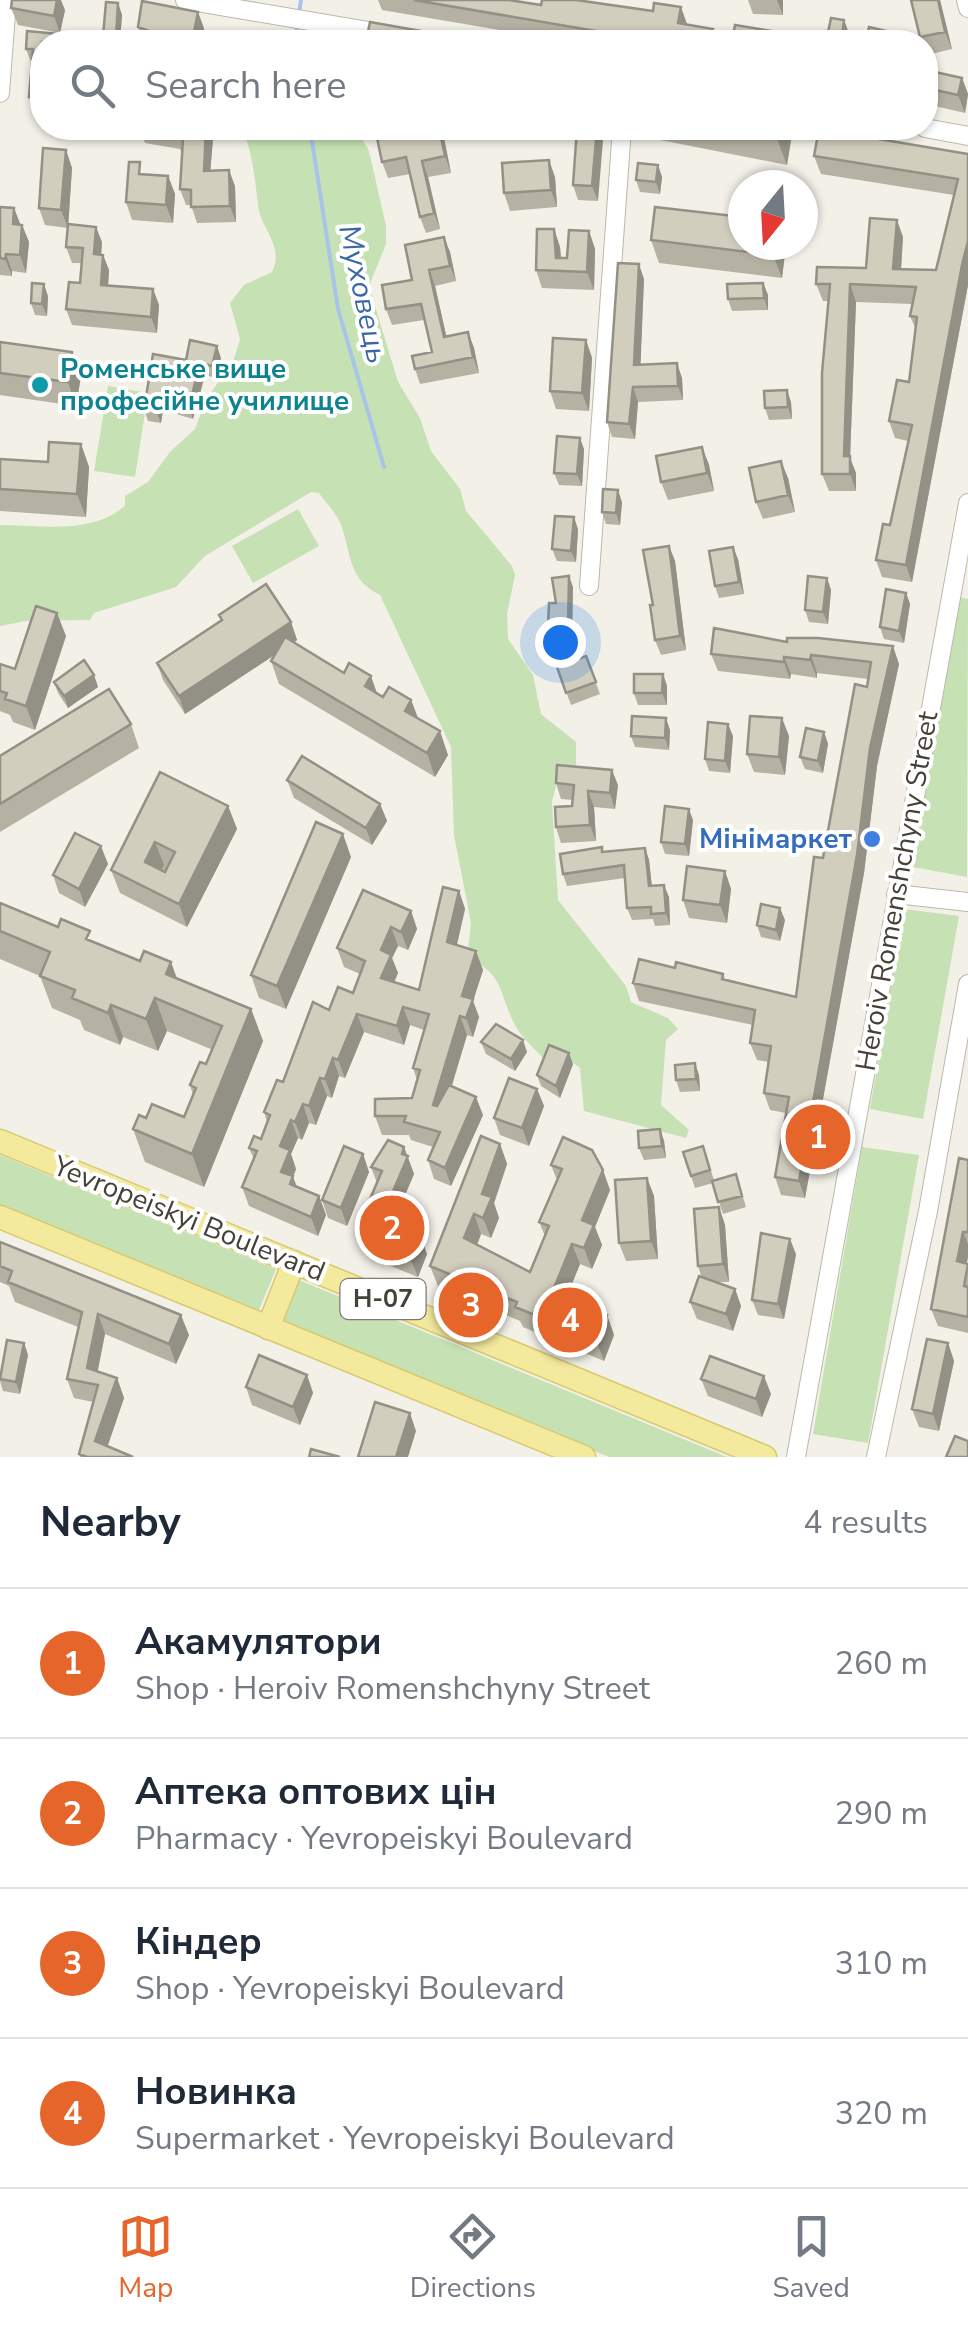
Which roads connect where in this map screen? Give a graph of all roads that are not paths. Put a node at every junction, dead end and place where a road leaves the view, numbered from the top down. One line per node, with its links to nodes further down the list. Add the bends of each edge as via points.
1 (7, 0): 6 (street)
2 (186, 0): 5 (street)
3 (966, 0): 4 (street)
4 (968, 8)
5 (367, 30)
6 (0, 93)
7 (938, 131): 8 (street)
8 (968, 136)
9 (621, 140): 12 (street)
10 (968, 502): 11 (street, Heroiv Romenshchyny Street)
11 (960, 582): 13 (street, Heroiv Romenshchyny Street)
12 (588, 586)
13 (896, 894): 14 (street); 22 (street, Heroiv Romenshchyny Street)
14 (968, 902)
15 (968, 984): 23 (street)
16 (0, 1141): 18 (main road, Yevropeiskyi Boulevard / Н-07)
17 (0, 1217): 19 (main road, Н-07)
18 (294, 1262): 19 (main road); 21 (main road, Yevropeiskyi Boulevard / Н-07)
19 (268, 1328): 20 (main road, Н-07)
20 (584, 1457)
21 (765, 1457)
22 (796, 1457)
23 (876, 1457)

